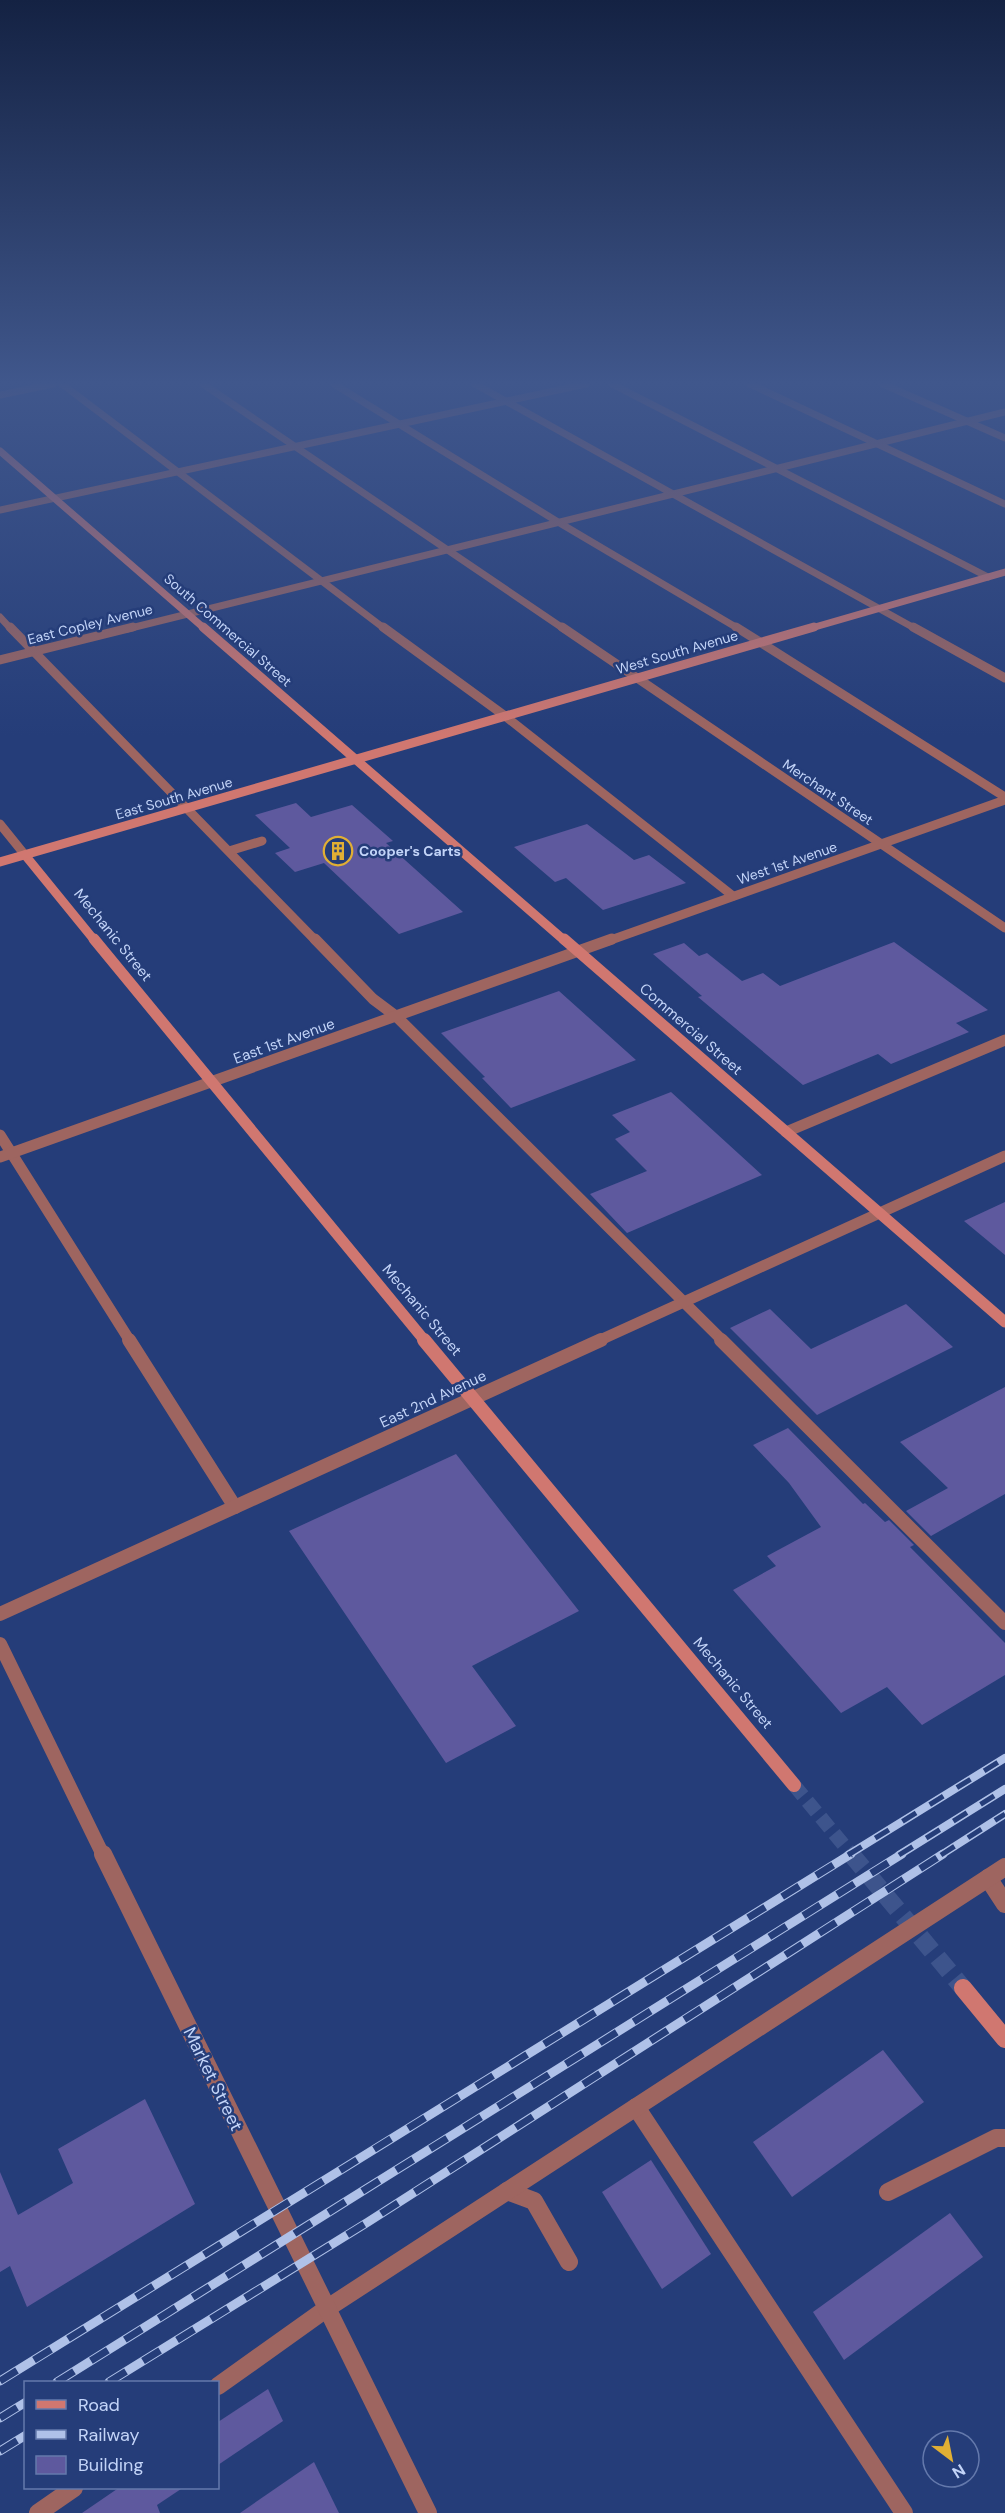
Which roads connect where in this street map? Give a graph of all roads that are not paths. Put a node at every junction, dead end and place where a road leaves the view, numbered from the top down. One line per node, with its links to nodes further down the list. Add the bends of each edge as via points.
1 (39, 501): 9 (street)
2 (58, 501): 16 (main road, South Commercial Street)
3 (215, 501): 14 (street)
4 (375, 501): 11 (street, Merchant Street)
5 (524, 501): 10 (street)
6 (642, 501): 10 (street, East Copley Avenue)
7 (685, 501): 15 (street)
8 (841, 501): 13 (street)
9 (0, 510)
10 (558, 522): 11 (street, East Copley Avenue); 18 (street)
11 (447, 550): 14 (street, East Copley Avenue); 21 (street, Merchant Street)
12 (1005, 572): 13 (main road, West South Avenue)
13 (988, 577): 15 (main road, West South Avenue)
14 (320, 581): 16 (street, East Copley Avenue); 23 (street)
15 (880, 608): 18 (main road, West South Avenue); 22 (street)
16 (187, 614): 19 (street, East Copley Avenue); 24 (main road, South Commercial Street)
17 (0, 617): 19 (street)
18 (761, 642): 21 (main road, West South Avenue); 25 (street)
19 (34, 651): 20 (street, East Copley Avenue); 26 (street)
20 (0, 660)
21 (637, 678): 23 (main road, West South Avenue); 29 (street, Merchant Street)
22 (1005, 678)
23 (505, 716): 24 (main road, West South Avenue); 33 (street)
24 (356, 759): 26 (main road, East South Avenue); 35 (main road, Commercial Street)
25 (1005, 798): 29 (street, West 1st Avenue)
26 (186, 808): 30 (street); 31 (main road, East South Avenue)
27 (0, 824): 31 (street)
28 (262, 842): 30 (street)
29 (881, 844): 33 (street, West 1st Avenue); 34 (street, Merchant Street)
30 (229, 851): 36 (street, via 373,999)
31 (25, 855): 32 (main road, East South Avenue); 38 (main road, Mechanic Street)
32 (0, 862)
33 (733, 896): 35 (street, West 1st Avenue)
34 (1005, 928)
35 (578, 952): 36 (street, East 1st Avenue); 39 (main road, Commercial Street)
36 (397, 1017): 38 (street, East 1st Avenue); 44 (street)
37 (1005, 1040): 39 (street)
38 (211, 1083): 41 (street, East 1st Avenue); 46 (main road, Mechanic Street)
39 (786, 1132): 43 (main road, Commercial Street)
40 (0, 1135): 41 (street)
41 (6, 1155): 47 (street)
42 (1005, 1156): 43 (street, East 2nd Avenue)
43 (880, 1213): 44 (street, East 2nd Avenue); 45 (main road, Commercial Street)
44 (683, 1303): 46 (street, East 2nd Avenue); 49 (street)
45 (1005, 1322)
46 (473, 1399): 47 (street, East 2nd Avenue); 51 (main road, Mechanic Street)
47 (235, 1507): 48 (street, East 2nd Avenue)
48 (0, 1614)
49 (1005, 1623)
50 (0, 1644): 62 (street, Market Street)
51 (794, 1785)
52 (1005, 1867): 53 (street)
53 (988, 1878): 54 (street); 57 (street)
54 (1005, 1904)
55 (963, 1988): 56 (main road)
56 (1005, 2038)
57 (636, 2107): 59 (street); 67 (street)
58 (1005, 2138): 60 (street, via 996,2138)
59 (507, 2191): 61 (street, via 534,2201); 62 (street)
60 (888, 2192)
61 (568, 2262)
62 (326, 2309): 63 (street); 66 (street, Market Street)
63 (219, 2385)
64 (71, 2489): 65 (street)
65 (38, 2513)
66 (428, 2513)
67 (904, 2513)

